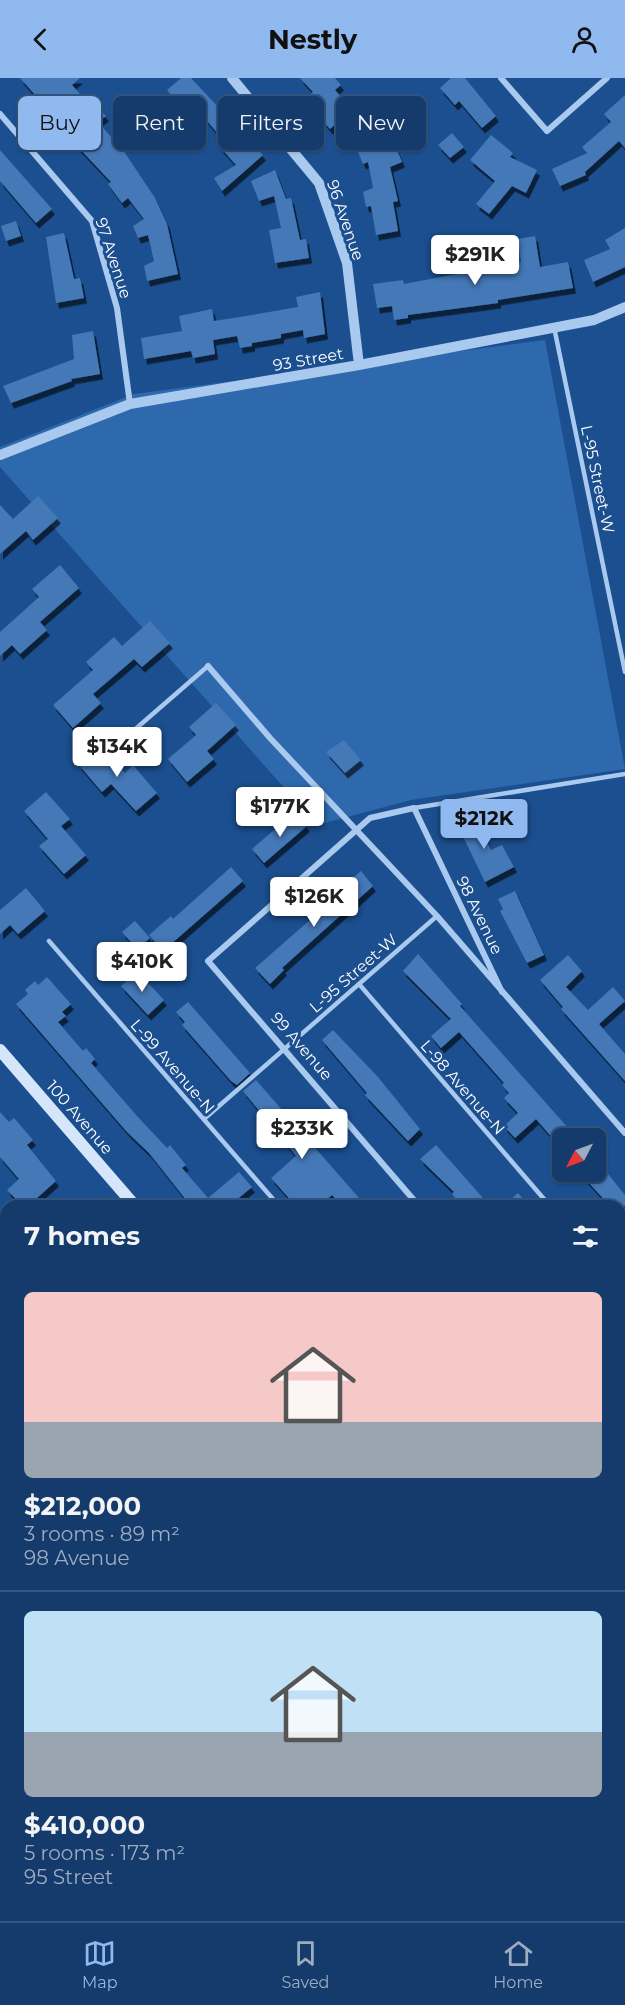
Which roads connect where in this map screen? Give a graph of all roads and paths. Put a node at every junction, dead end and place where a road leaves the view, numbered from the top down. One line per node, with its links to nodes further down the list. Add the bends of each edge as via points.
1 (232, 78): 7 (street, 96 Avenue, via 319,183 347,263)
2 (501, 78): 3 (street, via 547,131)
3 (607, 78)
4 (0, 114): 8 (street, 97 Avenue, via 92,221 117,308)
5 (625, 307): 6 (street, 93 Street, via 594,320)
6 (554, 327): 7 (street, 93 Street); 11 (lane, L-95 Street-W)
7 (359, 365): 8 (street, 93 Street)
8 (130, 404): 9 (street, 93 Street)
9 (0, 455)
10 (208, 666): 12 (lane); 15 (street, 98 Avenue, via 270,738)
11 (625, 672)
12 (132, 732)
13 (625, 774): 14 (lane)
14 (414, 808): 15 (street, via 370,818); 19 (street, 98 Avenue)
15 (358, 829): 16 (street, 98 Avenue); 21 (street, 99 Avenue, via 208,961)
16 (437, 916): 18 (lane, L-95 Street-W); 19 (street, 98 Avenue)
17 (49, 941): 22 (lane, L-99 Avenue-N)
18 (359, 984): 21 (lane, L-95 Street-W); 27 (lane, L-98 Avenue-N)
19 (502, 992): 23 (street, 98 Avenue)
20 (0, 1050): 24 (main road, 100 Avenue)
21 (283, 1050): 22 (lane, L-95 Street-W); 26 (street, 99 Avenue)
22 (204, 1119): 25 (lane, L-99 Avenue-N)
23 (625, 1133)
24 (130, 1200)
25 (274, 1200)
26 (414, 1200)
27 (545, 1200)

